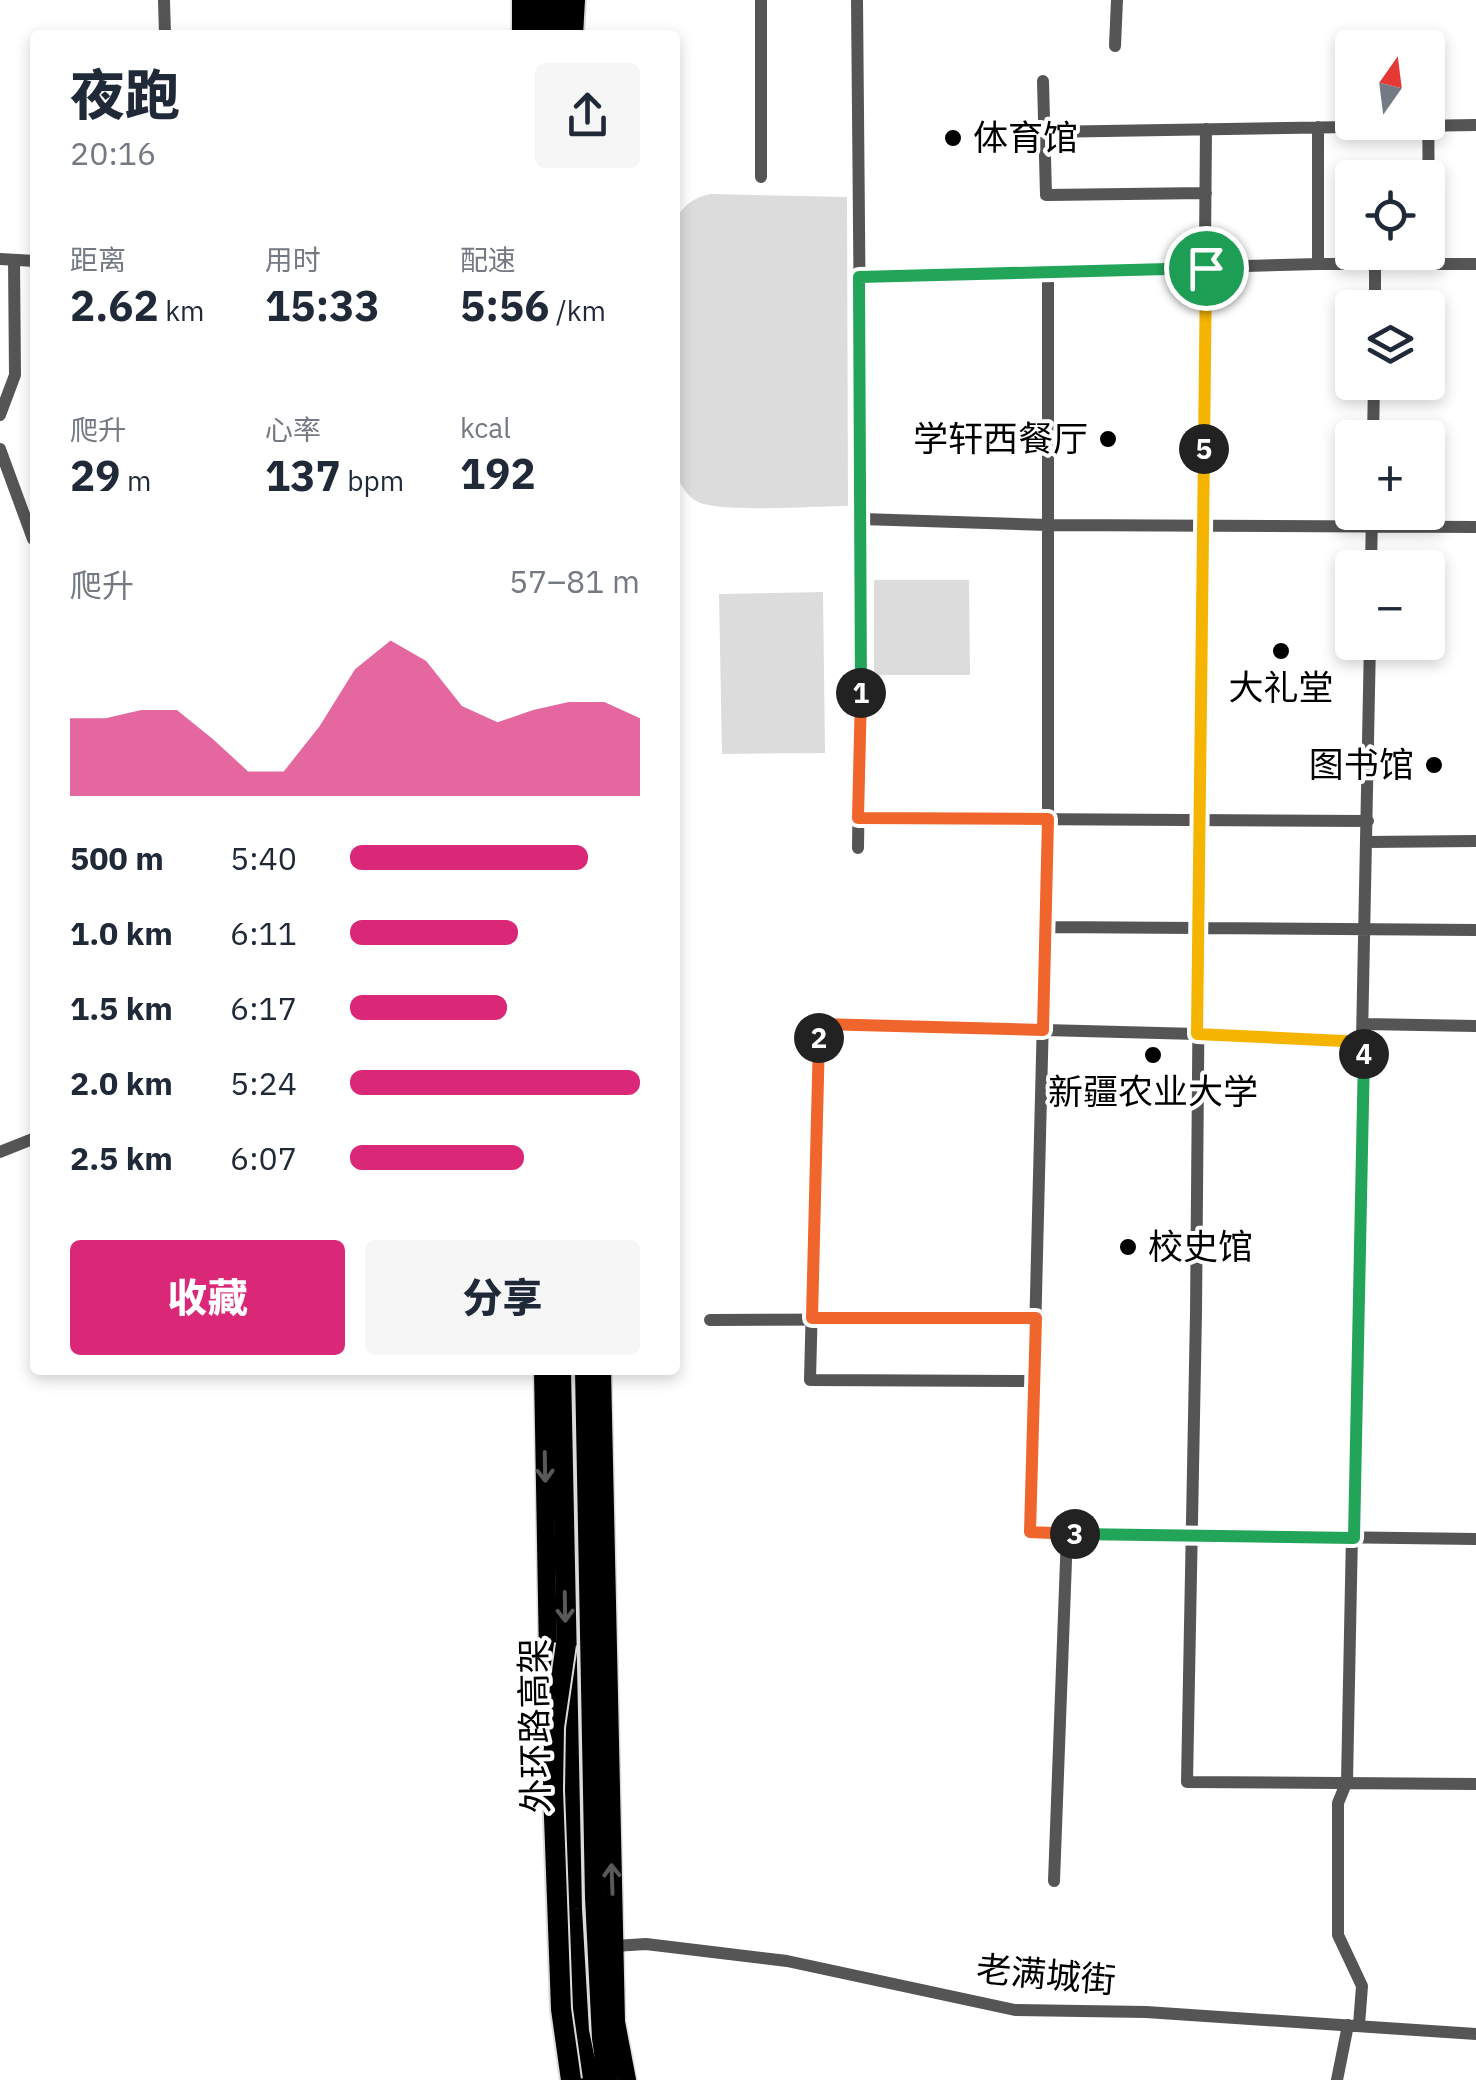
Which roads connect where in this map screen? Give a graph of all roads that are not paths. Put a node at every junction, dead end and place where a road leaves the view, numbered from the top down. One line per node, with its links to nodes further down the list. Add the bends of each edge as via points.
1 (164, 0): 9 (street)
2 (520, 0): 10 (main road)
3 (538, 0): 11 (highway)
4 (558, 0): 12 (highway)
5 (572, 0): 13 (highway)
6 (761, 0): 22 (street)
7 (857, 0): 31 (street)
8 (1116, 0): 14 (street)
9 (165, 30)
10 (521, 30)
11 (539, 30)
12 (559, 30)
13 (572, 30)
14 (1115, 46)
15 (1043, 82): 21 (street)
16 (1476, 124): 17 (street)
17 (1445, 125)
18 (1318, 127): 19 (street); 20 (street); 26 (street)
19 (1335, 127)
20 (1206, 129): 21 (street); 23 (street)
21 (1044, 132): 23 (street, via 1046,196)
22 (761, 177)
23 (1206, 193): 29 (street)
24 (7, 260): 32 (street, via 14,376)
25 (1445, 263): 28 (street)
26 (1318, 264): 27 (street); 29 (street)
27 (1335, 264)
28 (1476, 264)
29 (1206, 268): 30 (street); 38 (street)
30 (1048, 273): 31 (street); 36 (street)
31 (859, 277): 34 (street)
32 (0, 415)
33 (0, 449): 40 (street)
34 (862, 519): 36 (street); 42 (street)
35 (1335, 521): 38 (street)
36 (1048, 525): 38 (street); 43 (street)
37 (1445, 525): 39 (street)
38 (1203, 526): 44 (street)
39 (1476, 527)
40 (30, 531)
41 (1370, 660): 45 (street)
42 (858, 818): 43 (street); 48 (street)
43 (1048, 819): 44 (street); 49 (street)
44 (1200, 820): 45 (street); 50 (street)
45 (1368, 821): 47 (street)
46 (1476, 840): 47 (street)
47 (1367, 842): 51 (street)
48 (858, 848)
49 (1046, 928): 50 (street); 55 (street)
50 (1199, 928): 51 (street); 56 (street)
51 (1366, 929): 52 (street); 53 (street)
52 (1476, 930)
53 (1364, 1024): 54 (street); 57 (street)
54 (1476, 1026)
55 (1043, 1030): 56 (street); 60 (street, via 819,1024); 61 (street)
56 (1197, 1034): 57 (street); 69 (street)
57 (1364, 1042): 70 (street)
58 (30, 1140): 59 (street)
59 (0, 1152)
60 (812, 1318): 61 (street); 62 (street); 67 (street, via 810,1380)
61 (1036, 1318): 67 (street)
62 (710, 1320)
63 (544, 1375): 81 (main road, one-way to 81, via 551,1806)
64 (561, 1375): 72 (highway, 外环路高架, one-way to 72)
65 (585, 1375): 79 (highway, 外环路高架)
66 (602, 1375): 76 (main road, one-way to 66)
67 (1035, 1381): 68 (street, via 1030,1532)
68 (1067, 1534): 69 (street); 75 (street)
69 (1192, 1535): 70 (street); 73 (street, via 1187,1782)
70 (1354, 1538): 71 (street); 73 (street)
71 (1476, 1539)
72 (566, 1644): 80 (highway, bridge, via 552,1790 561,2009); 82 (highway, 外环路高架, bridge, via 572,1909)
73 (1347, 1782): 74 (street); 77 (street, via 1338,1803 1338,1935 1362,1986)
74 (1476, 1784)
75 (1054, 1880)
76 (614, 1946): 77 (street, 老满城街, via 787,1961 1015,2010); 85 (main road, via 616,2022)
77 (1354, 2025): 78 (street, 老满城街); 86 (street)
78 (1476, 2034)
79 (602, 2038): 83 (highway, 外环路高架); 84 (highway)
80 (571, 2080)
81 (580, 2080)
82 (588, 2080)
83 (608, 2080)
84 (618, 2080)
85 (627, 2080)
86 (1338, 2080)

